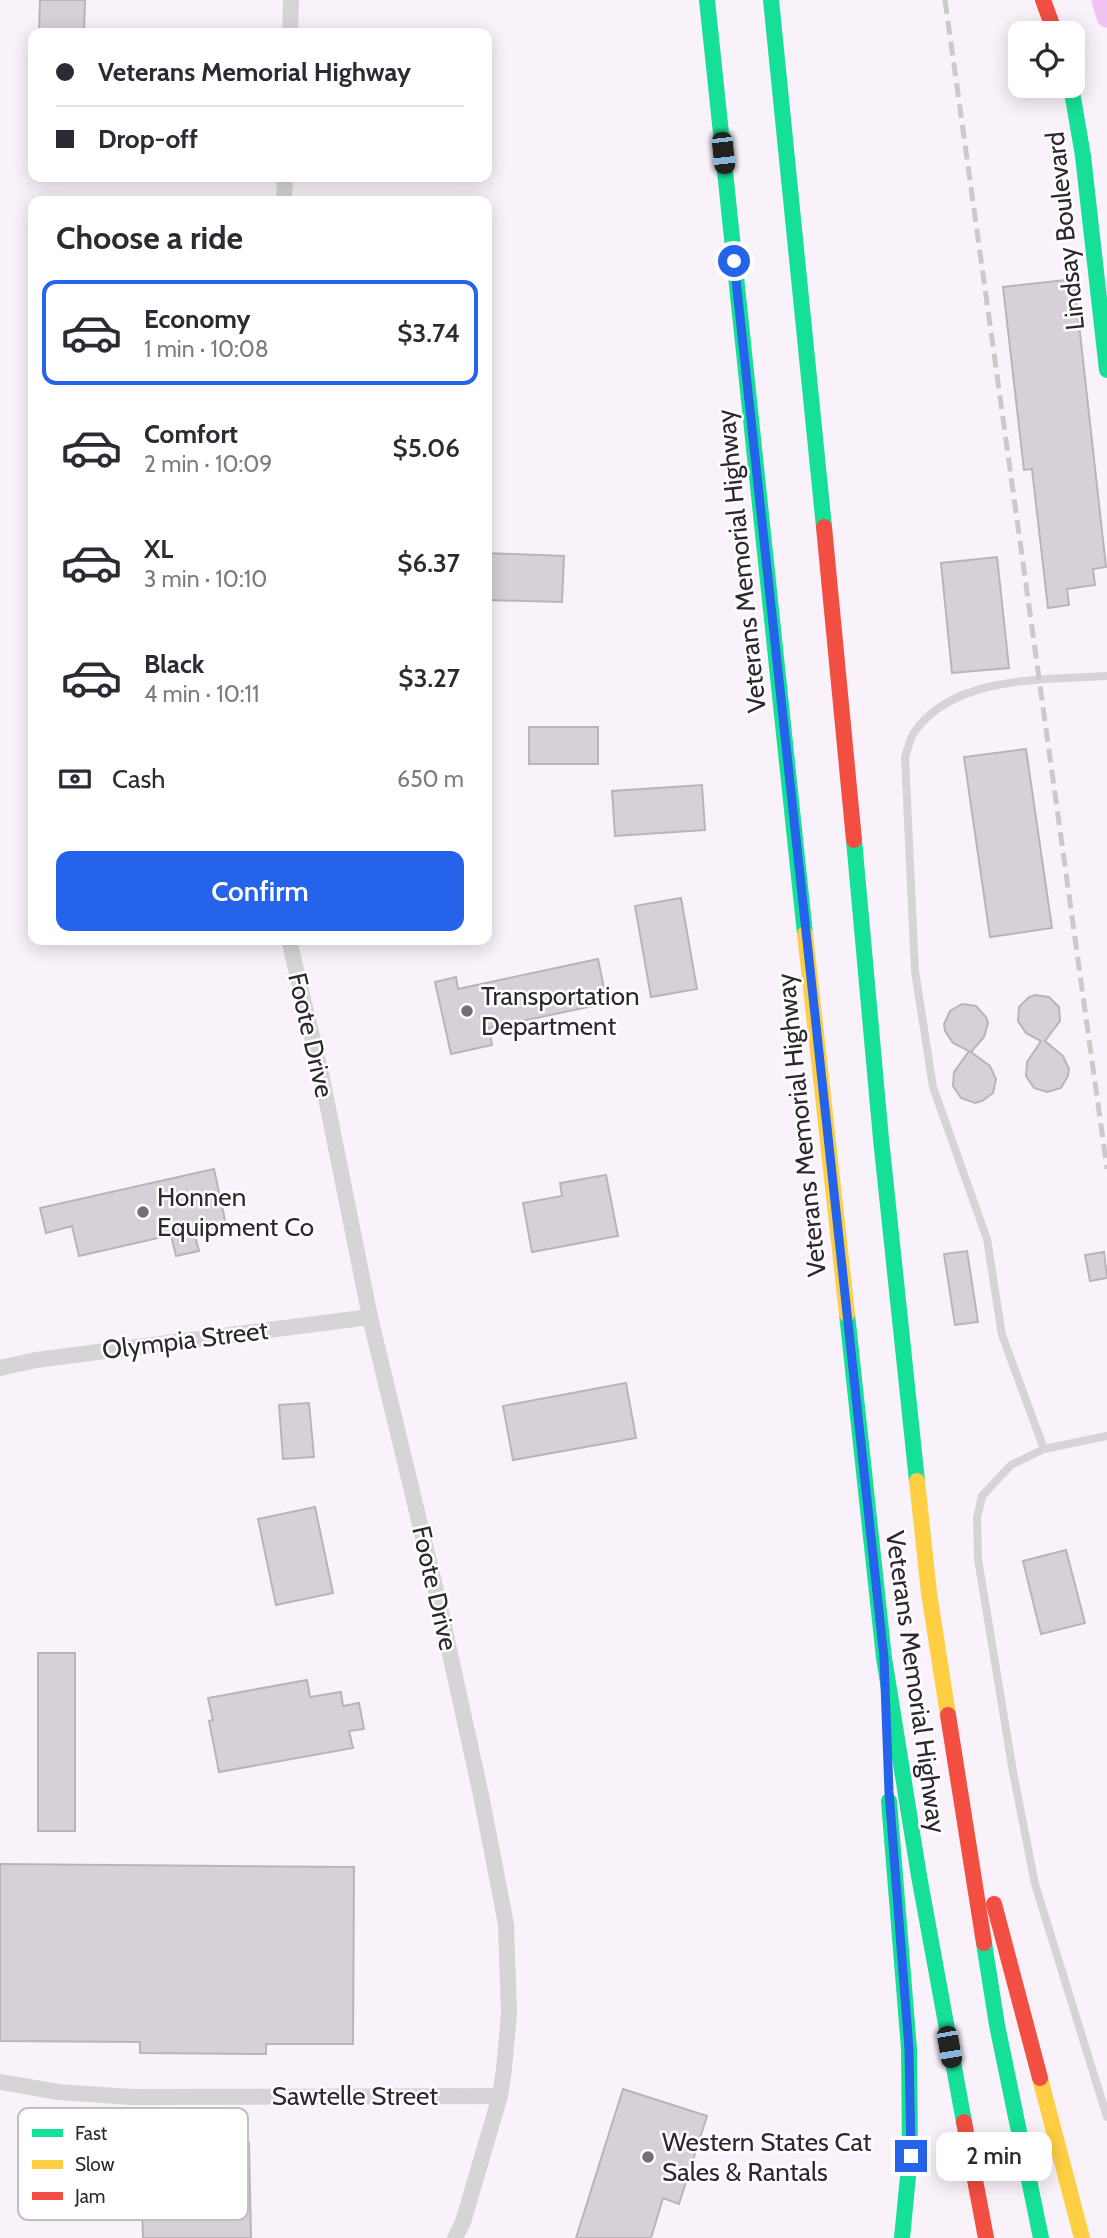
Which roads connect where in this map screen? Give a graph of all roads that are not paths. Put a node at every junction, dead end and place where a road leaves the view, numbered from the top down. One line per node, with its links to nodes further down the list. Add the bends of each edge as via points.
1 (292, 0): 6 (street)
2 (707, 0): 15 (main road, Veterans Memorial Highway)
3 (771, 0): 16 (main road, Veterans Memorial Highway, via 881,1139 929,1594)
4 (1043, 0): 5 (main road)
5 (1051, 21)
6 (290, 28)
7 (1074, 98): 8 (main road, Lindsay Boulevard)
8 (1107, 370)
9 (1107, 676): 14 (lane, via 972,690 930,713 913,733 905,757 915,971 933,1087 987,1239 1002,1335)
10 (290, 945): 11 (street, Foote Drive)
11 (370, 1317): 12 (street, Olympia Street); 18 (street, Foote Drive, via 438,1599 506,1924 509,2014)
12 (0, 1367)
13 (1107, 1436): 14 (lane)
14 (1044, 1449): 19 (lane, via 1011,1465 982,1496 977,1518 978,1559 1035,1884)
15 (884, 1658): 21 (main road, via 889,1792 909,2049 911,2156); 22 (main road, Veterans Memorial Highway, via 908,1818)
16 (956, 1767): 23 (main road, Veterans Memorial Highway, via 997,2025); 24 (main road)
17 (0, 2082): 18 (street, Sawtelle Street, via 58,2092 132,2096)
18 (500, 2096): 20 (street, Foote Drive)
19 (1107, 2117)
20 (455, 2238)
21 (902, 2238)
22 (986, 2238)
23 (1041, 2238)
24 (1082, 2238)

